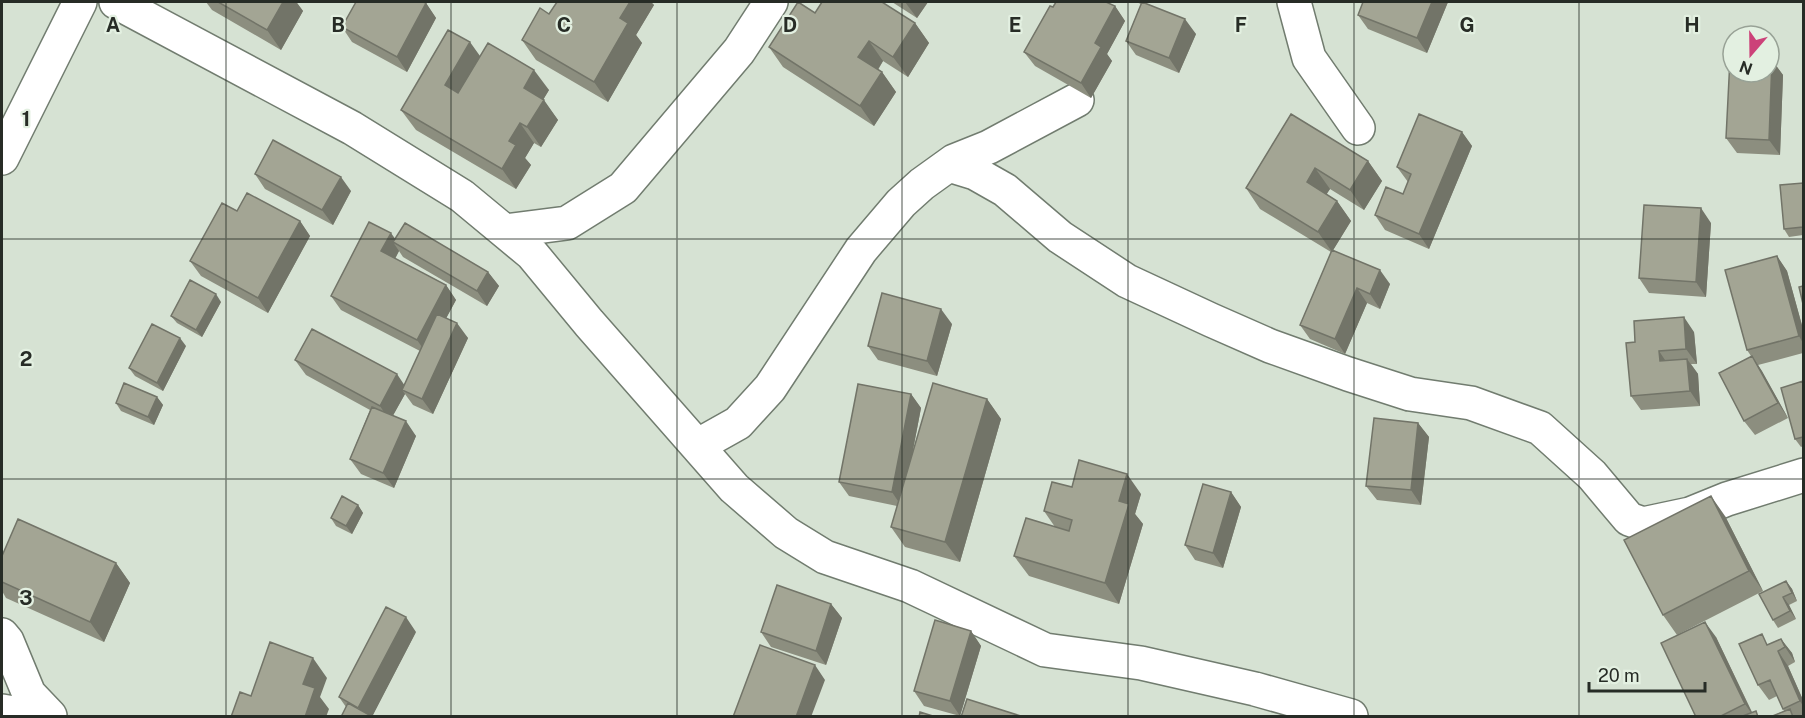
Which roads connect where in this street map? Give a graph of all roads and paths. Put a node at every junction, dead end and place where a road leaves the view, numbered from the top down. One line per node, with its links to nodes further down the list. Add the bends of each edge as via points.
1 (80, 2): 7 (street)
2 (116, 2): 9 (street, via 352,128 462,196)
3 (771, 2): 9 (street, via 739,51 623,188 567,223)
4 (1294, 2): 6 (street, via 1309,58)
5 (1077, 100): 8 (street)
6 (1358, 128)
7 (2, 158)
8 (949, 165): 10 (street, via 901,202 861,250 770,388 738,423); 11 (street, via 1005,190 1060,237 1127,281 1211,320 1348,374 1410,394 1471,403 1539,428 1592,475 1629,519 1636,522 1643,524 1690,514)
9 (505, 231): 10 (street, via 532,254)
10 (697, 446): 16 (street, via 734,488 786,533 825,557 910,586 1045,650 1141,663)
11 (1803, 475)
12 (2, 635): 15 (street, via 29,694)
13 (2, 711): 14 (street)
14 (31, 717)
15 (50, 717)
16 (1351, 717)

